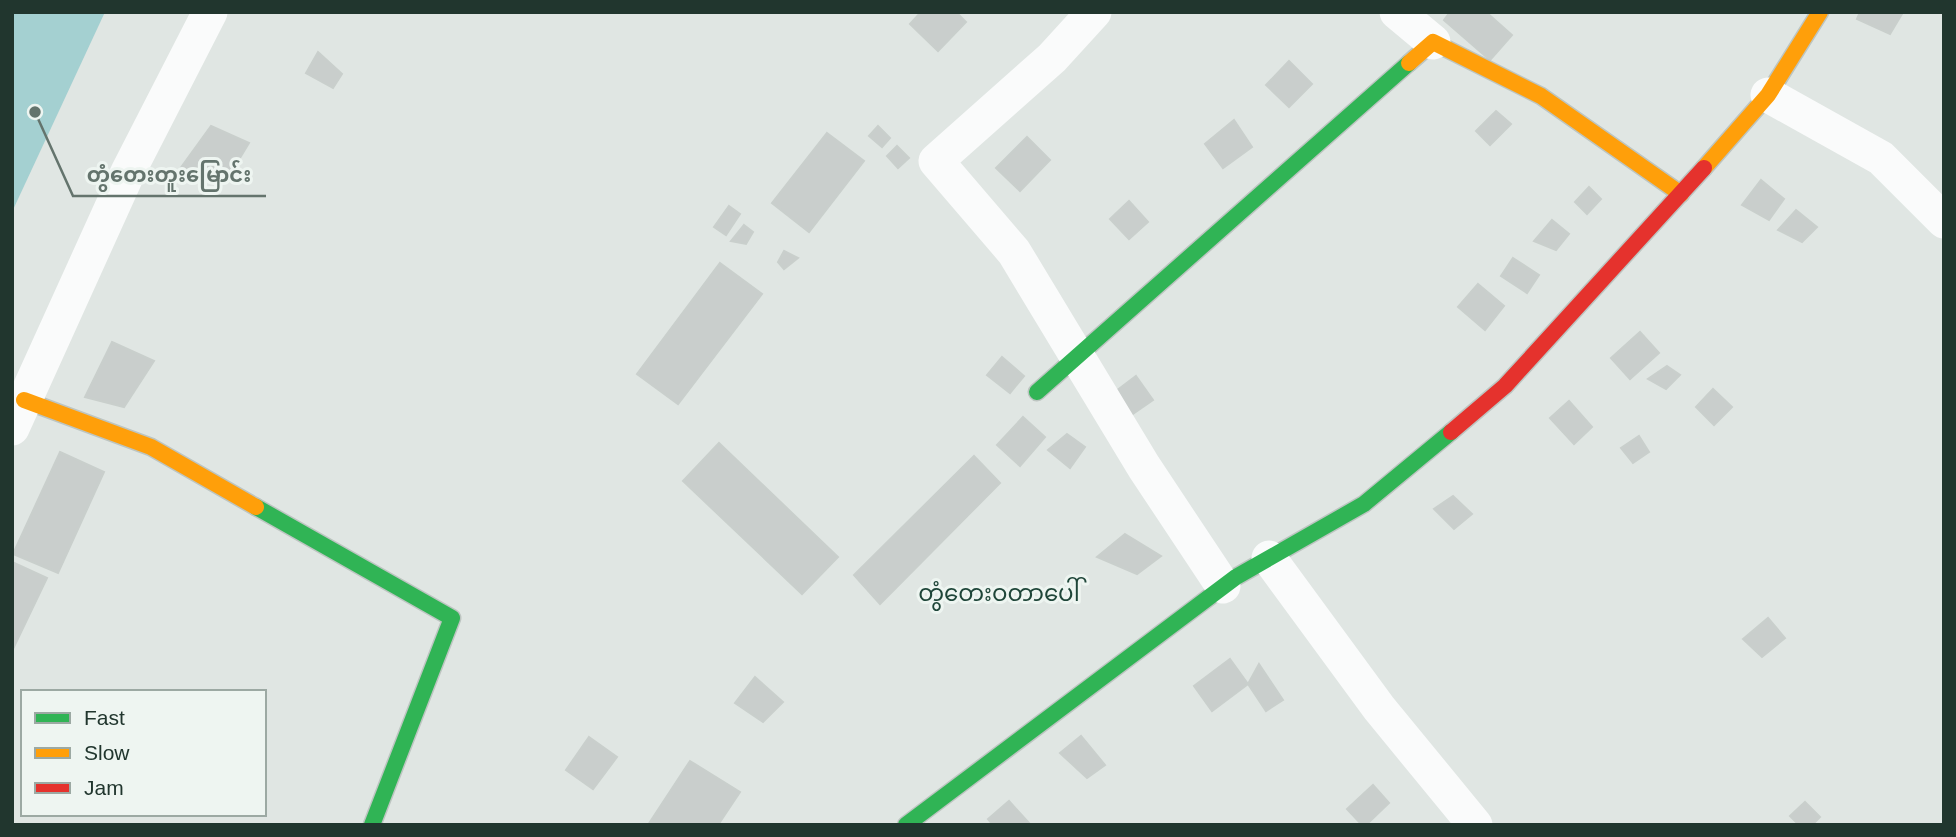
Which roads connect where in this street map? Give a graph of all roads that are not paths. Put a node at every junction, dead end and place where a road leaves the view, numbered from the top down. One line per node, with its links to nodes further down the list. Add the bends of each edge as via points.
1 (210, 12): 11 (street, via 128,172)
2 (1094, 12): 9 (street, via 1052,58 936,161 1014,252)
3 (1397, 12): 5 (street)
4 (1820, 12): 6 (street)
5 (1433, 42): 7 (street, via 1541,96); 9 (street)
6 (1768, 95): 7 (street); 8 (street, via 1881,158)
7 (1681, 194): 12 (street, via 1505,386 1364,504)
8 (1944, 221)
9 (1076, 358): 10 (street); 13 (street)
10 (1037, 392)
11 (18, 414): 14 (street, via 151,447 452,618)
12 (1269, 558): 13 (street); 16 (street, via 1380,708)
13 (1223, 586): 15 (street)
14 (372, 825)
15 (906, 825)
16 (1475, 825)

